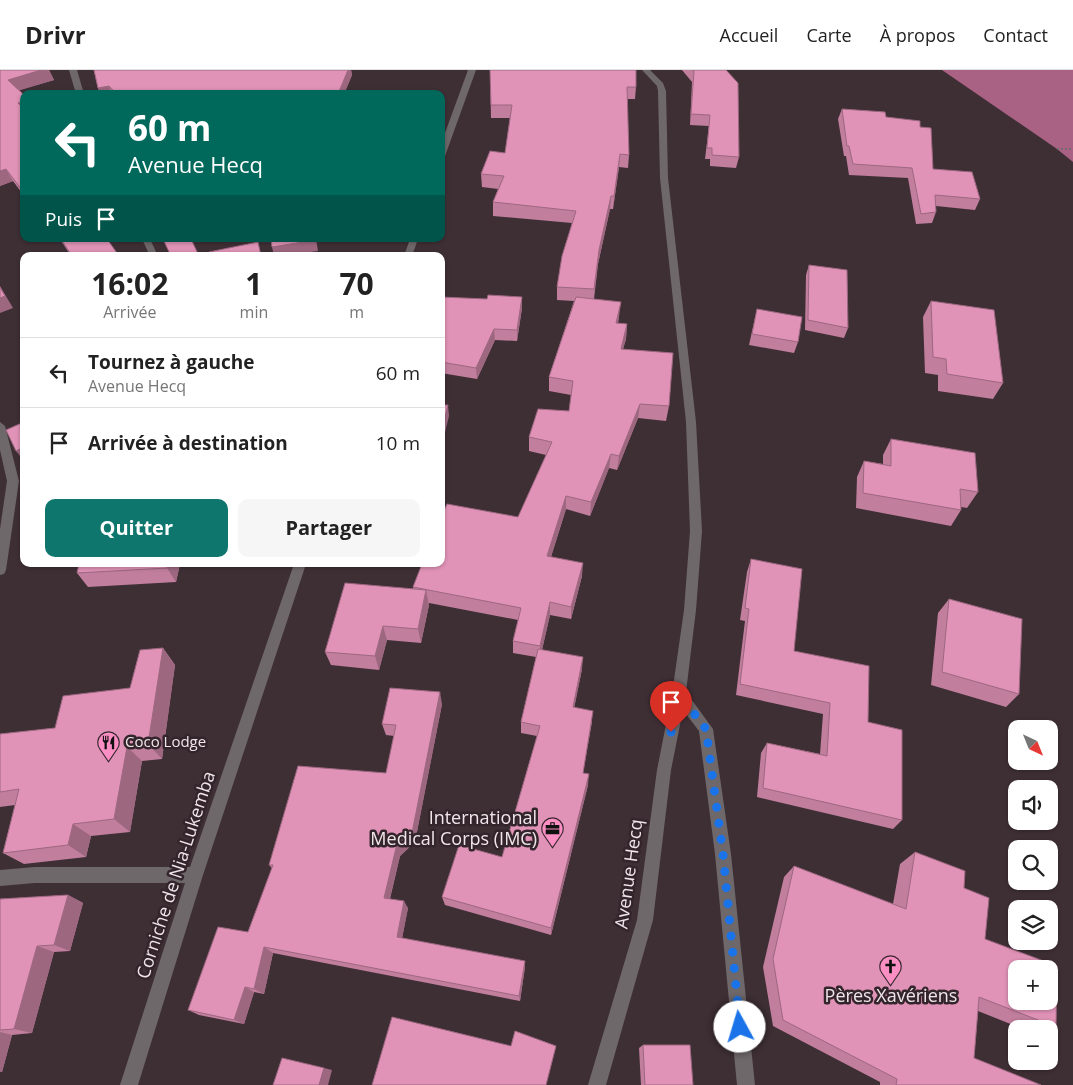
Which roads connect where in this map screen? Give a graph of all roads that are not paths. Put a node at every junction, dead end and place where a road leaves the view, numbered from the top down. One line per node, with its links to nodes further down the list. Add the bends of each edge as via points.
1 (73, 70): 4 (street)
2 (472, 70): 5 (street)
3 (646, 70): 9 (street, Avenue Hecq, via 662,91 664,178 691,422 696,531)
4 (79, 90)
5 (445, 145)
6 (0, 426): 8 (street, via 13,481)
7 (299, 567): 10 (street, Corniche de Nia-Lukemba)
8 (0, 570)
9 (679, 694): 13 (street, Avenue Hecq, via 664,770 645,920); 14 (street, via 706,729 723,854)
10 (195, 876): 11 (street, via 35,875); 12 (street, Corniche de Nia-Lukemba)
11 (0, 878)
12 (129, 1085)
13 (596, 1085)
14 (746, 1085)

